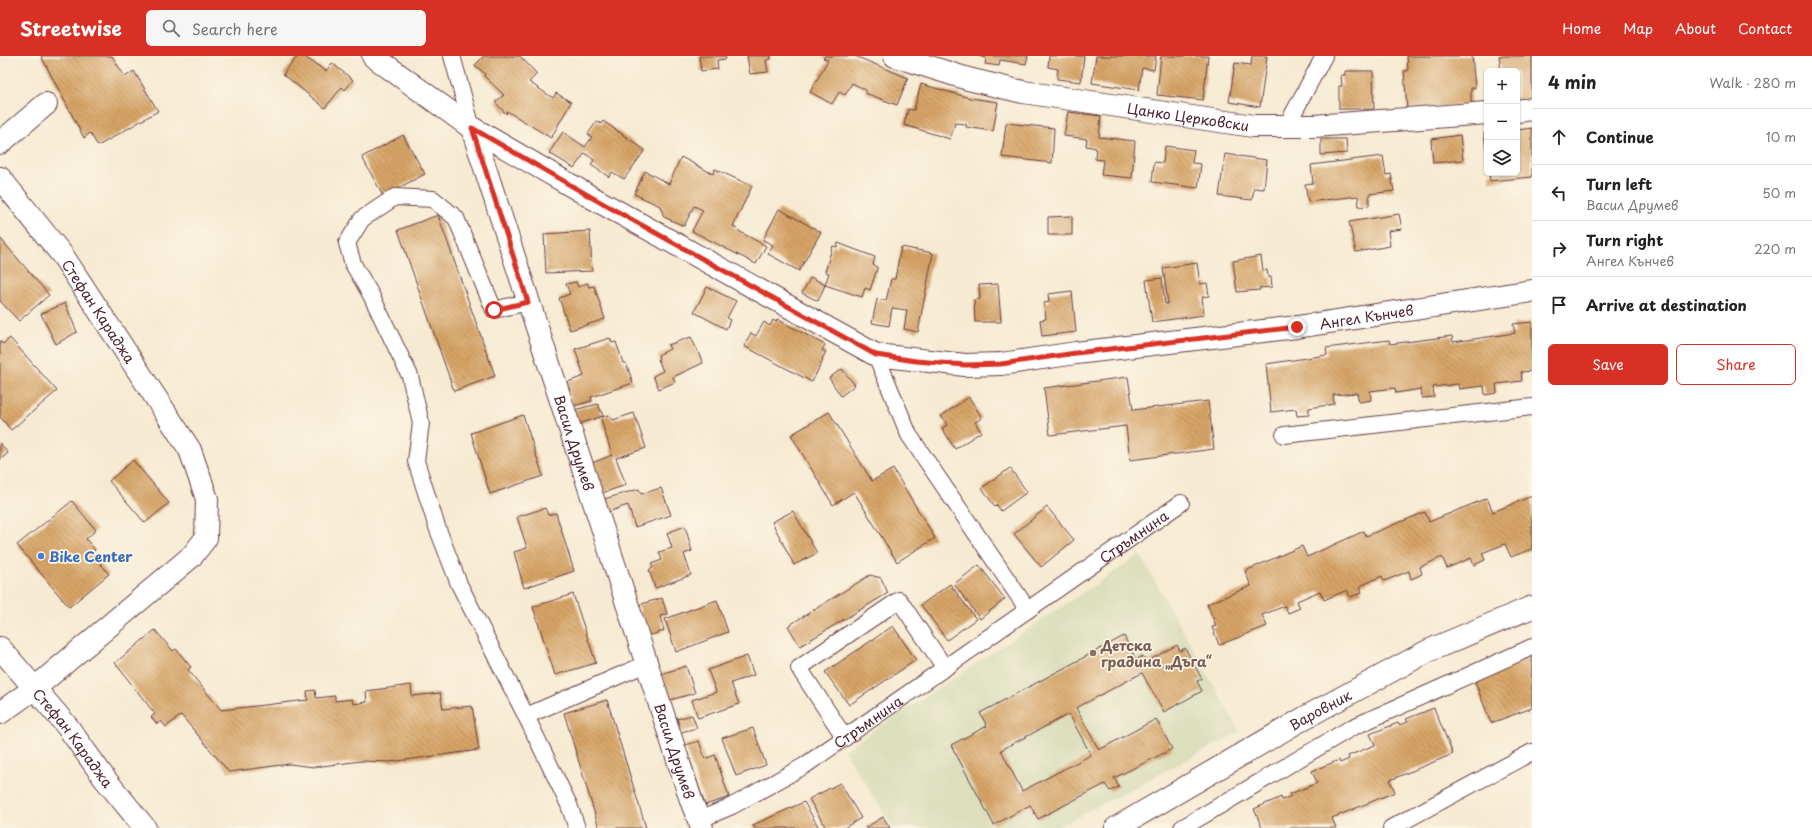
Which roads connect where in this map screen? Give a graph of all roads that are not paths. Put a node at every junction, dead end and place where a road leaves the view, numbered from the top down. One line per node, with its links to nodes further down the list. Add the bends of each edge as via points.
1 (373, 56): 10 (street, Ангел Кънчев)
2 (452, 56): 10 (lane, Васил Друмев)
3 (895, 56): 9 (street, Цанко Церковски, via 968,79 1022,92 1253,126)
4 (1324, 56): 9 (lane)
5 (46, 104): 11 (street)
6 (1532, 109): 7 (street)
7 (1520, 111)
8 (1484, 113): 9 (street, Цанко Церковски)
9 (1286, 127)
10 (472, 128): 14 (street, Васил Друмев); 15 (street, Ангел Кънчев)
11 (0, 143)
12 (0, 178): 25 (street, Стефан Караджа, via 63,256 190,450 207,499 206,538 187,561)
13 (1532, 291): 15 (street, Ангел Кънчев, via 1297,327 1001,364 958,364)
14 (528, 302): 23 (street, Васил Друмев); 27 (lane, via 494,310 456,218 433,199 394,197 362,218 347,243 353,264 410,376 422,423 416,461 437,527 459,584)
15 (876, 355): 20 (lane, via 909,435)
16 (1532, 407): 17 (lane)
17 (1284, 435)
18 (1181, 503): 20 (lane, Стръмнина)
19 (1532, 607): 33 (street, Варовник, via 1428,651 1306,717)
20 (1028, 610): 24 (lane, Стръмнина)
21 (1532, 647): 34 (lane, via 1351,728)
22 (0, 648): 25 (street, Стефан Караджа)
23 (646, 664): 27 (lane); 30 (street, Васил Друмев)
24 (945, 668): 28 (lane, Стръмнина); 28 (lane, via 899,600 799,668)
25 (35, 688): 26 (street, Стефан Караджа); 31 (street, Стефан Караджа)
26 (0, 713)
27 (526, 716): 32 (lane, via 569,805)
28 (845, 738): 30 (lane, Стръмнина, via 804,766)
29 (1532, 752): 35 (lane)
30 (701, 824)
31 (145, 828)
32 (577, 828)
33 (1116, 828)
34 (1182, 828)
35 (1391, 828)

